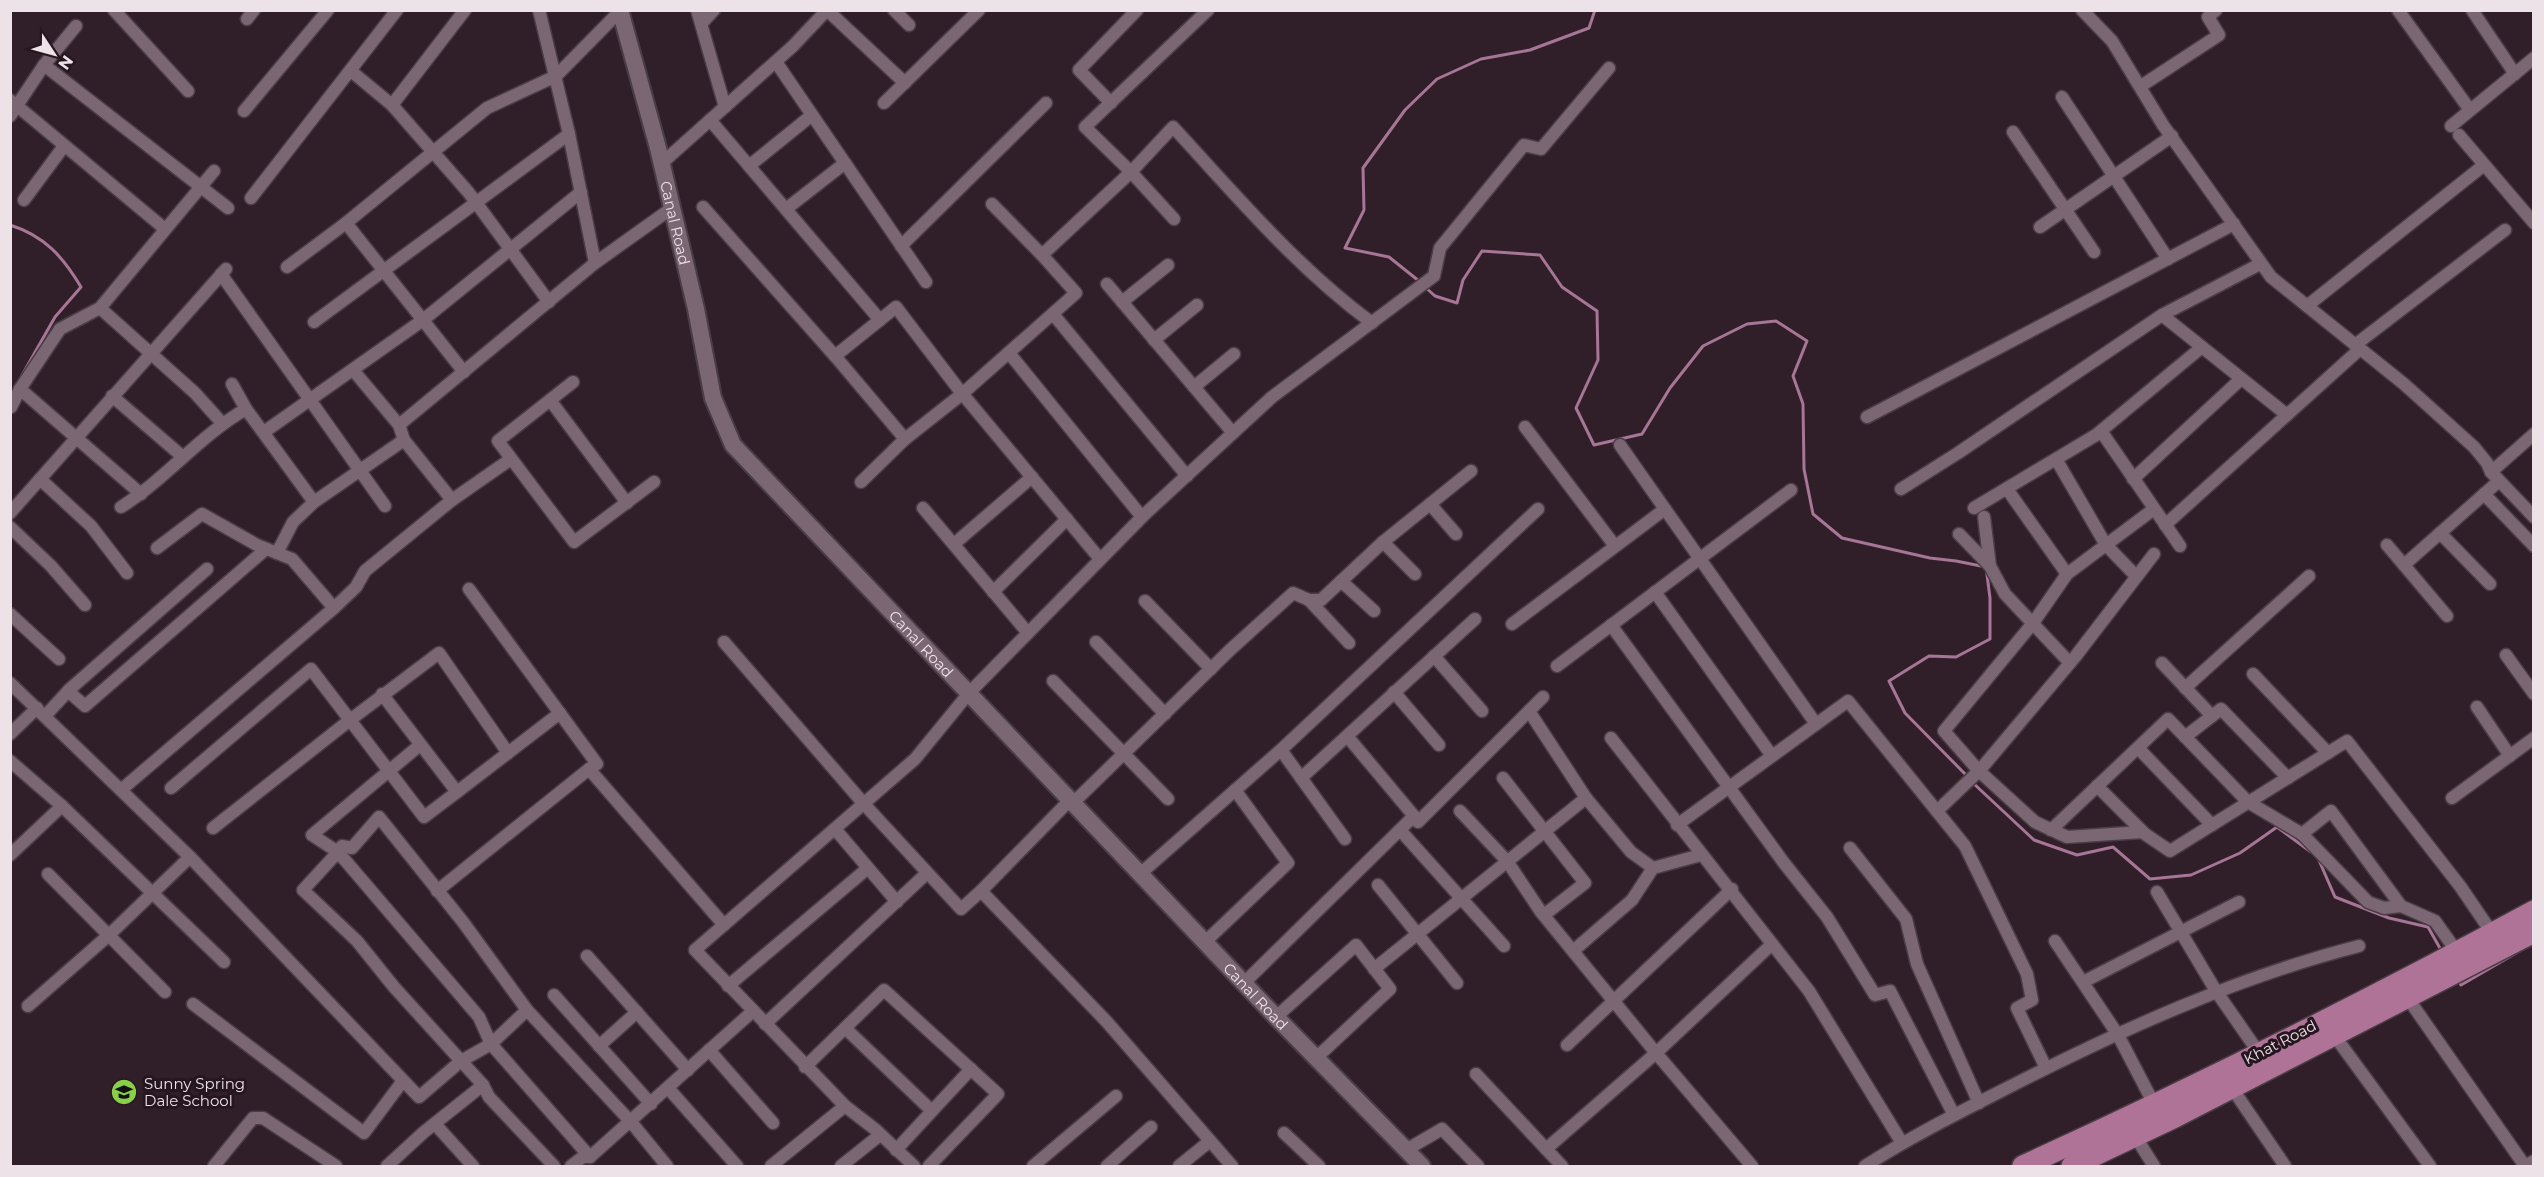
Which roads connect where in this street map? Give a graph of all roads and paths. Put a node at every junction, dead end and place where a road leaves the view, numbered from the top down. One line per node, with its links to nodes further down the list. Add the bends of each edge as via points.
1 (114, 10): 30 (street)
2 (328, 10): 39 (street)
3 (397, 10): 25 (street)
4 (465, 10): 35 (street)
5 (539, 10): 27 (street)
6 (620, 10): 27 (street); 48 (street, Canal Road)
7 (697, 10): 18 (street)
8 (714, 10): 18 (street)
9 (827, 10): 22 (street); 28 (street)
10 (894, 10): 20 (street)
11 (979, 10): 28 (street)
12 (1137, 10): 34 (street, via 1079,70)
13 (1208, 10): 34 (street)
14 (2082, 10): 29 (street, via 2112,41)
15 (2216, 10): 29 (street, via 2208,17 2219,35)
16 (2398, 10): 38 (street)
17 (2472, 10): 26 (street)
18 (702, 23): 36 (street)
19 (76, 26): 23 (street)
20 (909, 26)
21 (2534, 58): 26 (street)
22 (776, 62): 36 (street); 40 (street)
23 (44, 65): 37 (street); 54 (street)
24 (1609, 68): 94 (street, via 1541,149 1524,145 1440,248 1434,276)
25 (351, 71): 35 (street); 56 (street)
26 (2515, 74): 38 (street)
27 (556, 76): 43 (street); 46 (street, via 487,108)
28 (905, 83): 32 (street)
29 (2141, 87): 44 (street)
30 (188, 91)
31 (2062, 97): 53 (street)
32 (884, 103)
33 (1046, 103): 72 (street)
34 (1111, 103): 52 (street, via 1086,127)
35 (392, 105): 46 (street)
36 (725, 107): 41 (street)
37 (13, 108): 45 (street)
38 (2470, 110): 49 (street, via 2455,130)
39 (244, 111)
40 (812, 115): 47 (street); 50 (street)
41 (710, 120): 48 (street); 50 (street)
42 (2013, 132): 64 (street)
43 (569, 134): 55 (street); 58 (street)
44 (2172, 136): 53 (street); 68 (street)
45 (64, 146): 57 (street); 70 (street)
46 (433, 152): 58 (street); 66 (street)
47 (845, 162): 63 (street); 72 (street)
48 (662, 163): 62 (street, Canal Road)
49 (2484, 165): 67 (street); 87 (street)
50 (749, 166): 63 (street)
51 (214, 171): 54 (street)
52 (1131, 172): 65 (street); 75 (street); 94 (street, via 1173,127 1300,264)
53 (2113, 176): 64 (street); 76 (street)
54 (201, 187): 61 (street); 70 (street)
55 (581, 192): 73 (street); 77 (street)
56 (251, 198)
57 (24, 200)
58 (476, 202): 73 (street); 81 (street)
59 (992, 204): 75 (street)
60 (703, 207): 101 (street)
61 (228, 208)
62 (672, 208): 77 (street); 219 (street, Canal Road, via 713,398 733,445)
63 (786, 209): 92 (street)
64 (2065, 210): 69 (street); 74 (street)
65 (1174, 219)
66 (346, 223): 80 (street); 81 (street)
67 (2534, 223)
68 (2234, 224): 76 (street); 78 (street)
69 (2040, 227)
70 (165, 229): 88 (street)
71 (2505, 230): 97 (street)
72 (902, 246): 82 (street)
73 (510, 249): 84 (street); 91 (street)
74 (2094, 252)
75 (1042, 255): 89 (street, via 1076,293)
76 (2168, 259): 116 (street)
77 (596, 263): 84 (street)
78 (2260, 264): 87 (street); 90 (street)
79 (1168, 265): 85 (street)
80 (287, 267)
81 (384, 270): 91 (street); 93 (street)
82 (926, 282)
83 (1107, 284): 85 (street)
84 (549, 302): 103 (street)
85 (1122, 302): 95 (street)
86 (1197, 305): 95 (street)
87 (2307, 306): 97 (street)
88 (100, 308): 98 (street); 108 (street, via 60,329)
89 (1053, 314): 99 (street); 133 (street)
90 (2162, 315): 96 (street); 140 (street)
91 (423, 320): 102 (street); 103 (street)
92 (880, 320): 101 (street); 109 (street, via 896,307)
93 (314, 322)
94 (1372, 322): 122 (street, via 1272,397)
95 (1154, 340): 107 (street)
96 (2202, 347): 104 (street); 120 (street)
97 (2357, 347): 115 (street); 135 (street, via 2474,447)
98 (151, 352): 110 (street); 111 (street, via 224,271); 117 (street)
99 (1009, 353): 109 (street); 157 (street)
100 (1234, 354): 107 (street)
101 (835, 356): 125 (street)
102 (353, 370): 111 (street); 118 (street)
103 (464, 372): 118 (street)
104 (2241, 379): 115 (street); 137 (street)
105 (573, 382): 112 (street)
106 (232, 384): 114 (street)
107 (1194, 387): 122 (street)
108 (20, 389): 113 (street); 124 (street)
109 (962, 394): 125 (street); 134 (street)
110 (112, 396): 124 (street); 128 (street)
111 (309, 400): 121 (street); 131 (street)
112 (550, 400): 129 (street, via 498,441); 147 (street)
113 (11, 407)
114 (246, 409): 117 (street); 121 (street)
115 (2287, 415): 161 (street)
116 (1867, 417)
117 (222, 423): 128 (street)
118 (399, 425): 126 (street)
119 (1525, 428): 170 (street)
120 (2101, 431): 130 (street); 137 (street)
121 (264, 432): 146 (street)
122 (1233, 433): 133 (street)
123 (2534, 434): 135 (street)
124 (76, 436): 136 (street); 143 (street)
125 (905, 439): 139 (street)
126 (404, 440): 131 (street); 145 (street)
127 (1620, 446): 152 (street)
128 (183, 457): 143 (street)
129 (512, 459): 145 (street); 147 (street, via 574,542)
130 (2056, 459): 141 (street); 168 (street)
131 (359, 471): 146 (street); 149 (street)
132 (1471, 471): 148 (street)
133 (1187, 476): 157 (street)
134 (1032, 477): 160 (street); 167 (street)
135 (2495, 477): 144 (street); 159 (street)
136 (40, 479): 156 (street); 181 (street, via 91,526)
137 (2133, 479): 154 (street)
138 (654, 482): 147 (street)
139 (861, 482)
140 (1901, 489)
141 (2007, 489): 153 (street); 183 (street)
142 (1791, 490): 176 (street)
143 (141, 494): 150 (street)
144 (2484, 494): 163 (street); 172 (street)
145 (452, 500): 194 (street, via 365,571 356,587)
146 (314, 502): 174 (street)
147 (627, 502)
148 (1430, 504): 164 (street); 166 (street)
149 (385, 506)
150 (121, 507)
151 (923, 508): 167 (street)
152 (1665, 508): 170 (street); 176 (street)
153 (1974, 508)
154 (2154, 508): 161 (street); 168 (street)
155 (1538, 509): 240 (street)
156 (10, 513)
157 (1142, 517): 177 (street)
158 (1984, 517): 179 (street)
159 (2534, 517)
160 (1067, 519): 177 (street); 189 (street)
161 (2165, 525): 171 (street)
162 (10, 527): 193 (street)
163 (2440, 533): 178 (street); 187 (street)
164 (1456, 534)
165 (1959, 534): 179 (street)
166 (1383, 542): 182 (street); 186 (street)
167 (954, 544): 189 (street)
168 (2106, 545): 183 (street); 184 (street)
169 (2387, 545): 178 (street)
170 (1615, 546): 200 (street)
171 (2180, 546)
172 (2534, 546)
173 (157, 548): 174 (street, via 202,514)
174 (272, 551): 194 (street, via 292,559); 217 (street, via 85,706)
175 (2154, 554): 184 (street)
176 (1700, 558): 190 (street); 231 (street)
177 (1100, 560): 202 (street)
178 (2404, 565): 197 (street)
179 (1990, 566): 199 (street, via 2005,594)
180 (207, 569): 217 (street)
181 (127, 573)
182 (1415, 574)
183 (2067, 574): 199 (street)
184 (2136, 576): 209 (street)
185 (2309, 576): 216 (street)
186 (1341, 581): 191 (street, via 1320,600); 195 (street)
187 (2490, 584)
188 (469, 590): 227 (street)
189 (993, 592): 202 (street)
190 (1655, 592): 201 (street); 244 (street)
191 (1309, 600): 205 (street); 212 (street, via 1293,593)
192 (1145, 601): 212 (street)
193 (85, 604)
194 (334, 608): 256 (street)
195 (1374, 611)
196 (10, 614): 208 (street)
197 (2447, 616)
198 (1475, 619): 207 (street)
199 (2033, 623): 209 (street); 249 (street, via 1944,731)
200 (1512, 624)
201 (1611, 626): 211 (street); 254 (street)
202 (1028, 633): 219 (street)
203 (724, 642): 264 (street)
204 (1096, 642): 228 (street)
205 (1349, 643)
206 (2506, 655): 221 (street)
207 (1434, 656): 218 (street); 224 (street)
208 (59, 660)
209 (2070, 663): 249 (street)
210 (2162, 663): 216 (street)
211 (1557, 666)
212 (1211, 669): 228 (street)
213 (2253, 675): 242 (street)
214 (1053, 681): 243 (street)
215 (10, 683): 226 (street)
216 (2185, 688): 229 (street)
217 (68, 691): 226 (street)
218 (1395, 692): 233 (street); 238 (street)
219 (969, 693): 262 (street, Canal Road); 264 (street, via 915,759)
220 (382, 694): 230 (street); 237 (street); 241 (street, via 439,653)
221 (2534, 694)
222 (1543, 697): 225 (street)
223 (2477, 707): 245 (street)
224 (1482, 711)
225 (1529, 711): 259 (street); 268 (street, via 1418,822)
226 (41, 712): 232 (street); 256 (street)
227 (560, 713): 241 (street); 247 (street, via 597,764)
228 (1165, 714): 243 (street)
229 (2212, 716): 234 (street); 252 (street, via 2221,709)
230 (350, 720): 248 (street); 255 (street, via 311,669); 271 (street)
231 (1816, 724): 244 (street); 267 (street, via 1848,700)
232 (10, 734)
233 (1347, 736): 250 (street); 268 (street)
234 (2185, 737): 239 (street, via 2168,719); 263 (street)
235 (1611, 738): 269 (street)
236 (2534, 738): 245 (street)
237 (420, 745): 248 (street); 258 (street)
238 (1439, 745)
239 (2138, 748): 253 (street); 270 (street)
240 (1281, 750): 250 (street); 257 (street)
241 (508, 753): 258 (street)
242 (2328, 753): 252 (street); 308 (street, via 2347,741 2460,886)
243 (1124, 754): 261 (street); 262 (street)
244 (1772, 756): 254 (street)
245 (2510, 756): 260 (street)
246 (13, 767): 265 (street)
247 (589, 769): 292 (street); 302 (street)
248 (389, 771): 258 (street, via 424,817); 280 (street, via 312,835)
249 (1979, 771): 267 (street); 275 (street, via 2035,822)
250 (1301, 778): 278 (street)
251 (1503, 778): 274 (street)
252 (2288, 778): 263 (street)
253 (2097, 786): 275 (street); 276 (street)
254 (1729, 787): 269 (street); 359 (street, via 1827,917 1875,995 1890,991)
255 (171, 788)
256 (121, 790): 283 (street)
257 (1235, 790): 289 (street); 307 (street, via 1288,863)
258 (457, 792)
259 (1586, 798): 274 (street); 286 (street, via 1631,852)
260 (2452, 798)
261 (1168, 799)
262 (1072, 801): 289 (street, Canal Road); 293 (street)
263 (2248, 802): 270 (street); 277 (street)
264 (864, 804): 272 (street); 288 (street)
265 (62, 806): 281 (street); 295 (street)
266 (1460, 811): 284 (street)
267 (1937, 811): 345 (street, via 1965,846 2027,974 2032,1000 2017,1008)
268 (1414, 816): 273 (street)
269 (1677, 825): 282 (street)
270 (2212, 825): 276 (street, via 2170,850)
271 (213, 828)
272 (836, 829): 285 (street); 302 (street)
273 (1400, 830): 296 (street); 318 (street)
274 (1546, 830): 284 (street); 300 (street, via 1585,883)
275 (2051, 830): 276 (street, via 2067,837)
276 (2144, 833)
277 (2302, 834): 299 (street, via 2368,902 2384,908); 299 (street, via 2331,812)
278 (1345, 839)
279 (1850, 848): 354 (street, via 1905,919 1917,964)
280 (338, 852): 292 (street, via 342,846 352,848 379,817); 336 (street, via 479,1017); 343 (street, via 303,890 357,941)
281 (10, 855)
282 (1701, 855): 286 (street); 291 (street)
283 (190, 856): 295 (street); 349 (street)
284 (1508, 861): 296 (street); 300 (street)
285 (868, 868): 297 (street); 320 (street)
286 (1653, 868): 312 (street, via 1632,900)
287 (48, 873): 305 (street)
288 (926, 874): 293 (street, via 961,909); 297 (street)
289 (1140, 874): 307 (street, Canal Road)
290 (1378, 885): 304 (street)
291 (1731, 890): 309 (street); 325 (street)
292 (437, 891): 328 (street)
293 (981, 891): 367 (street, via 1107,1022)
294 (2157, 892): 303 (street)
295 (153, 893): 305 (street); 315 (street)
296 (1461, 899): 304 (street); 310 (street)
297 (897, 902): 332 (street)
298 (2239, 902): 303 (street)
299 (2401, 906): 313 (street, via 2435,921)
300 (1544, 915): 312 (street)
301 (2533, 918): 308 (highway, Khat Road)
302 (724, 925): 320 (street, via 695,950)
303 (2180, 931): 317 (street); 322 (street)
304 (1418, 934): 316 (street); 319 (street)
305 (109, 935): 323 (street); 327 (street)
306 (2055, 941): 317 (street)
307 (1205, 942): 318 (street, Canal Road)
308 (2486, 943): 313 (highway, Khat Road); 321 (highway, Khat Road)
309 (1772, 944): 340 (street); 368 (street, via 1809,991)
310 (1504, 946)
311 (2359, 946): 322 (street)
312 (1573, 951): 325 (street)
313 (2457, 952): 321 (highway, Khat Road)
314 (586, 956): 330 (street)
315 (224, 962)
316 (1374, 969): 331 (street, via 1356,945); 341 (street, via 1390,989)
317 (2083, 982): 334 (street)
318 (1244, 983): 331 (street, Canal Road)
319 (1457, 983)
320 (728, 986): 329 (street)
321 (2411, 988): 335 (highway, Khat Road); 342 (highway, Khat Road); 373 (street, via 2525,1166)
322 (2216, 991): 334 (street); 342 (street)
323 (165, 992)
324 (554, 995): 338 (street)
325 (1614, 1001): 337 (street); 340 (street)
326 (193, 1004): 349 (street, via 364,1133)
327 (28, 1006)
328 (527, 1010): 336 (street); 360 (street)
329 (753, 1011): 332 (street); 339 (street)
330 (637, 1012): 338 (street); 347 (street)
331 (1276, 1017): 341 (street, Canal Road)
332 (765, 1024): 344 (street)
333 (845, 1028): 344 (street); 346 (street, via 884,990); 358 (street)
334 (2118, 1035): 345 (street); 357 (street)
335 (2334, 1035): 342 (highway, Khat Road); 400 (street)
336 (491, 1044): 343 (street); 372 (street)
337 (1567, 1045)
338 (599, 1046): 355 (street)
339 (709, 1050): 347 (street); 361 (street)
340 (1656, 1053): 369 (street); 394 (street)
341 (1316, 1058): 371 (street, Canal Road)
342 (2260, 1059): 352 (highway, Khat Road); 357 (highway, Khat Road)
343 (461, 1061): 349 (street, via 419,1097); 350 (street)
344 (805, 1067): 356 (street)
345 (2046, 1068): 354 (street)
346 (971, 1069): 358 (street); 385 (street, via 998,1094)
347 (688, 1070): 351 (street)
348 (1476, 1074): 369 (street)
349 (402, 1082)
350 (483, 1085): 362 (street); 378 (street, via 489,1097)
351 (668, 1088): 355 (street); 381 (street)
352 (2232, 1088): 364 (highway, Khat Road); 399 (street)
353 (1116, 1096): 386 (street)
354 (1979, 1103): 359 (street)
355 (651, 1104): 360 (street)
356 (845, 1106): 366 (street); 382 (street)
357 (2155, 1106): 364 (highway, Khat Road)
358 (932, 1111): 370 (street)
359 (1954, 1115): 368 (street)
360 (630, 1122): 372 (street); 380 (street)
361 (773, 1123)
362 (435, 1124): 374 (street); 377 (street)
363 (1151, 1127): 387 (street)
364 (2130, 1128): 396 (highway, Khat Road); 397 (highway, Khat Road); 398 (street)
365 (1284, 1133): 390 (street)
366 (880, 1135): 370 (street); 383 (street)
367 (1210, 1141): 388 (street); 389 (street)
368 (1902, 1143): 395 (street)
369 (1546, 1149): 393 (street)
370 (896, 1150): 384 (street)
371 (1406, 1150): 391 (street, Canal Road); 392 (street, via 1442,1129)
372 (590, 1157): 379 (street, via 583,1157)
373 (2534, 1161)
374 (396, 1164)
375 (214, 1167): 376 (street, via 253,1118 263,1118)
376 (336, 1167)
377 (473, 1167)
378 (554, 1167)
379 (571, 1167)
380 (667, 1167)
381 (737, 1167)
382 (771, 1167)
383 (841, 1167)
384 (914, 1167)
385 (929, 1167)
386 (1033, 1167)
387 (1107, 1167)
388 (1179, 1167)
389 (1232, 1167)
390 (1318, 1167)
391 (1422, 1167)
392 (1478, 1167)
393 (1562, 1167)
394 (1752, 1167)
395 (1865, 1167)
396 (2023, 1167)
397 (2072, 1167)
398 (2154, 1167)
399 (2285, 1167)
400 (2430, 1167)

